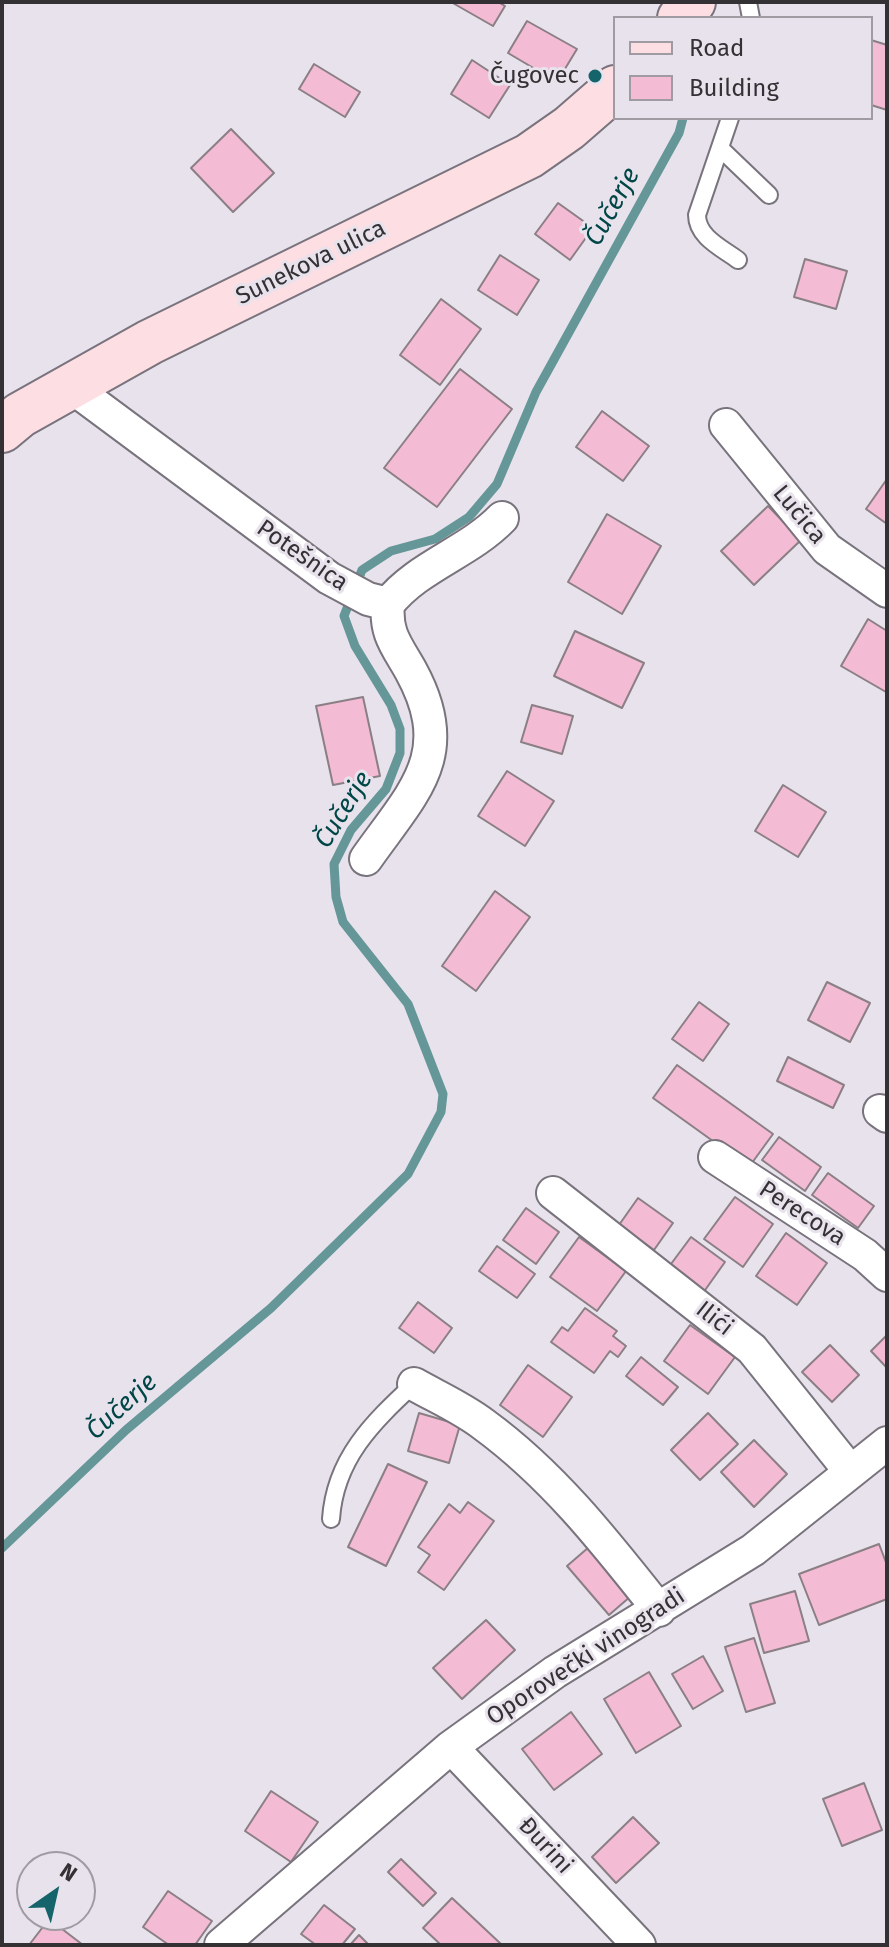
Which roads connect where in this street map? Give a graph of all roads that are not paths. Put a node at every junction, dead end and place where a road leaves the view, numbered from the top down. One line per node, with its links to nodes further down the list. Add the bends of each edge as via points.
1 (613, 90): 6 (street, Sunekova ulica, via 529,156)
2 (729, 120): 3 (lane)
3 (721, 149): 4 (lane); 5 (lane, via 697,225)
4 (769, 195)
5 (738, 260)
6 (69, 385): 8 (street, Sunekova ulica); 11 (street, Potešnica, via 329,578)
7 (726, 425): 10 (street, Lučica, via 827,549)
8 (2, 430)
9 (502, 518): 11 (street, via 486,534)
10 (887, 591)
11 (378, 601): 12 (street, via 430,719 431,753 422,780)
12 (366, 859)
13 (715, 1157): 15 (street, Perecova, via 865,1255)
14 (553, 1193): 18 (street, Ilići, via 752,1349)
15 (887, 1275)
16 (414, 1384): 19 (lane, via 348,1454 333,1491); 20 (street, via 481,1422 526,1458 584,1516)
17 (887, 1443): 18 (street, Oporovečki vinogradi)
18 (850, 1471): 20 (street, Oporovečki vinogradi, via 753,1550)
19 (331, 1519)
20 (659, 1610): 21 (street, Oporovečki vinogradi, via 555,1672)
21 (451, 1747): 22 (street, Oporovečki vinogradi); 23 (street, Đurini)
22 (221, 1945)
23 (639, 1945)

